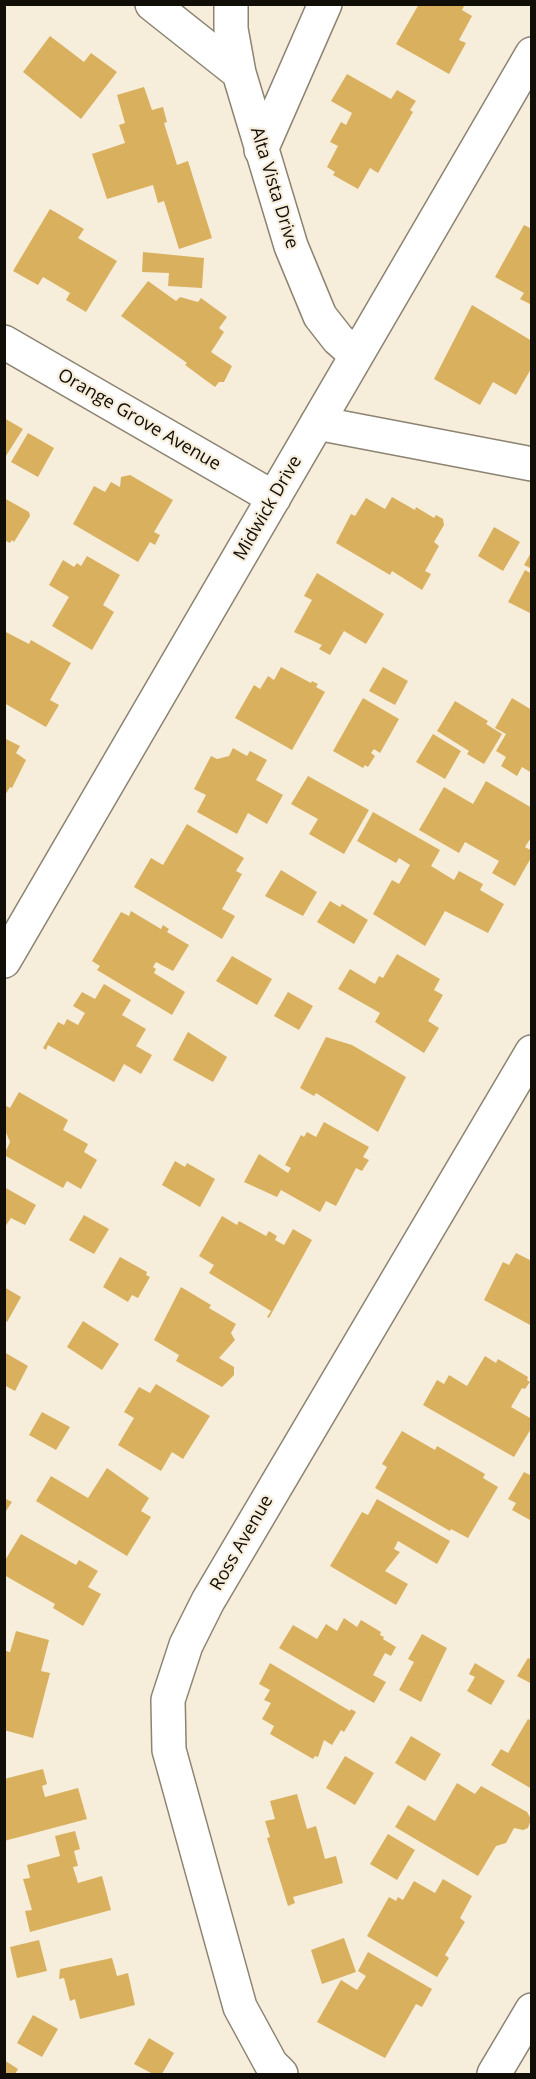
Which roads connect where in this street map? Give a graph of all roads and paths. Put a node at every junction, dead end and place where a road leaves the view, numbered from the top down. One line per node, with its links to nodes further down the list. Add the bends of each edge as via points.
1 (152, 4): 5 (street)
2 (231, 4): 5 (street, Alta Vista Drive)
3 (325, 4): 6 (street)
4 (531, 54): 8 (street, Midwick Drive)
5 (239, 73): 6 (street, Alta Vista Drive)
6 (261, 150): 8 (street, Alta Vista Drive, via 306,286 326,324)
7 (4, 342): 11 (street, Orange Grove Avenue)
8 (356, 356): 9 (street, Midwick Drive)
9 (317, 423): 10 (street); 11 (street, Midwick Drive)
10 (531, 464)
11 (274, 498): 12 (street, Midwick Drive)
12 (4, 961)
13 (531, 1052): 15 (street, Ross Avenue, via 208,1601 186,1645 168,1700 169,1750 240,2007 271,2064)
14 (531, 2010): 16 (street)
15 (281, 2074)
16 (494, 2074)

